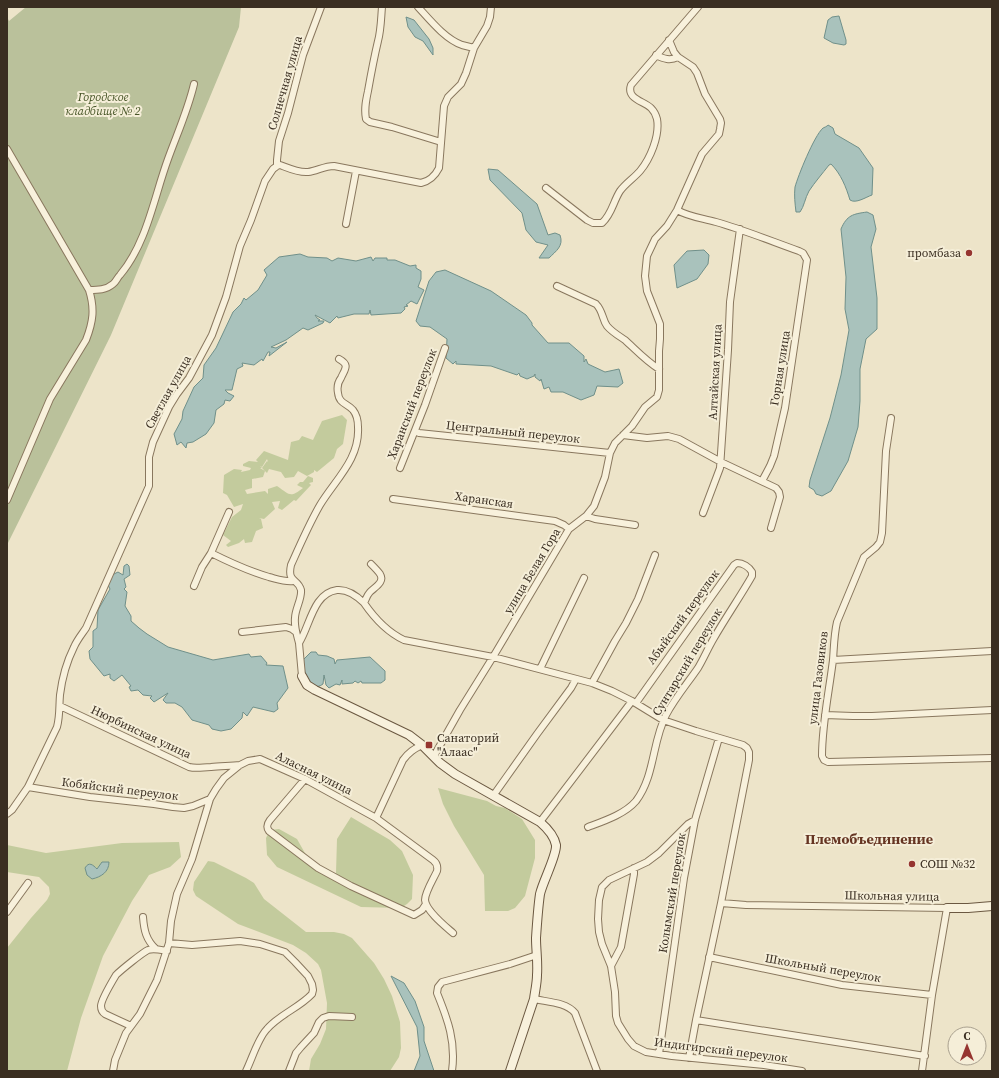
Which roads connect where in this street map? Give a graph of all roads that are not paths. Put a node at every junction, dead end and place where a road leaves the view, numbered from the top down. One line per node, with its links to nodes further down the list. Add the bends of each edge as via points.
1 (321, 7): 13 (street, Солнечная улица, via 303,55 280,140)
2 (382, 7): 11 (street, via 379,40 367,96 366,119)
3 (418, 7): 7 (street, via 444,34 461,45)
4 (491, 7): 7 (street, via 487,26)
5 (698, 7): 6 (street)
6 (669, 40): 8 (street); 9 (street, улица Белая Гора)
7 (474, 48): 11 (street, via 461,84 448,97 444,106)
8 (656, 55): 9 (street, via 668,60); 15 (street, via 630,89 634,98 646,104 655,114 657,132 654,145 639,172 621,190 605,220 593,224)
9 (678, 57): 16 (street, улица Белая Гора, via 693,67 697,73 721,123 719,134 699,159)
10 (194, 84): 20 (street, via 190,103 168,159 152,212 130,263 108,287)
11 (441, 142): 14 (street, via 439,168 436,174 421,184)
12 (7, 149): 20 (street)
13 (277, 166): 14 (street, via 302,172 327,166); 58 (street, Светлая улица, via 265,181 240,246 217,323 153,442 149,457 149,486 86,628 71,653 60,695)
14 (356, 170): 17 (street)
15 (546, 188)
16 (677, 210): 18 (street); 23 (street, улица Белая Гора, via 655,239 646,264 647,291 660,324)
17 (346, 224)
18 (740, 229): 28 (street, Алтайская улица, via 730,302); 30 (street, Горная улица, via 799,251 807,260 785,408 774,456)
19 (558, 286): 23 (street, via 600,307 606,325)
20 (89, 290): 32 (street, via 93,302 93,316 86,340 50,399)
21 (445, 348): 25 (street, Харанский переулок)
22 (339, 359): 44 (street, via 346,366 337,387 339,399 357,416 358,437 355,451 347,467 321,504 291,565 290,576)
23 (659, 369): 26 (street, улица Белая Гора, via 657,396 645,407)
24 (891, 418): 52 (street, улица Газовиков, via 880,542 864,557 837,622)
25 (415, 431): 27 (street, Центральный переулок); 29 (street, Харанский переулок)
26 (623, 436): 27 (street, улица Белая Гора, via 615,443); 28 (street, via 668,436 679,439)
27 (610, 453): 35 (street, улица Белая Гора, via 601,490)
28 (721, 462): 30 (street); 34 (street, Алтайская улица)
29 (400, 468)
30 (762, 481): 37 (street, via 776,488 780,495)
31 (393, 499): 38 (street, Харанская, via 556,521)
32 (7, 500)
33 (229, 512): 39 (street)
34 (702, 513)
35 (586, 516): 36 (street); 38 (street, улица Белая Гора)
36 (635, 525)
37 (771, 528)
38 (569, 530): 51 (street, улица Белая Гора)
39 (211, 553): 44 (street, via 253,572 282,581); 45 (street)
40 (655, 555): 56 (street, via 635,605)
41 (371, 564): 46 (street, via 381,579)
42 (752, 576): 57 (street, Абыйский переулок, via 752,572 745,565 734,565); 61 (street, Сунтарский переулок, via 699,667 678,694)
43 (584, 578): 53 (street)
44 (294, 581): 48 (street, via 300,588 301,595 294,618)
45 (194, 586)
46 (364, 603): 49 (street, via 349,592 340,590 324,594); 51 (street, via 382,626 404,640)
47 (242, 632): 48 (street, via 286,627)
48 (296, 632): 49 (street)
49 (298, 643): 54 (street)
50 (992, 651): 52 (street)
51 (493, 657): 53 (street); 64 (street, улица Белая Гора)
52 (833, 660): 60 (street, улица Газовиков)
53 (540, 669): 55 (street)
54 (302, 676): 63 (street, via 307,685 315,690 409,735)
55 (576, 679): 56 (street); 69 (street)
56 (592, 683): 57 (street)
57 (634, 702): 61 (street); 74 (street, Абыйский переулок)
58 (60, 706): 66 (street, Нюрбинская улица, via 194,769); 68 (street, Светлая улица, via 57,727)
59 (992, 710): 60 (street, via 872,716)
60 (825, 715): 65 (street, улица Газовиков, via 822,756 828,762)
61 (663, 720): 62 (street); 75 (street, Сунтарский переулок, via 650,771 636,800 623,812)
62 (719, 738): 73 (street, Колымский переулок); 78 (street, via 743,744 749,752 744,790)
63 (422, 745): 64 (street); 72 (street, via 413,749 403,760)
64 (434, 756): 69 (street, via 454,774)
65 (992, 758)
66 (240, 765): 67 (street, Аласная улица, via 260,759); 70 (street, via 224,778)
67 (305, 779): 72 (street, Аласная улица); 79 (street, via 270,820 267,828 269,832 318,868 357,889 414,915)
68 (28, 787): 70 (street, Кобяйский переулок, via 184,808); 71 (street, Светлая улица)
69 (493, 796): 74 (street)
70 (210, 799): 85 (street, via 192,859 180,886 171,921)
71 (7, 814)
72 (376, 818): 79 (street, Аласная улица, via 437,863 438,871 426,894)
73 (695, 820): 76 (street, Индигирский переулок, via 680,831 659,853); 96 (street, Колымский переулок)
74 (540, 822): 88 (street, via 553,837 556,850 540,894)
75 (588, 827)
76 (634, 868): 90 (street, via 621,947); 90 (street, Индигирский переулок, via 608,880 602,887 599,900 599,932)
77 (28, 883): 82 (street)
78 (721, 903): 81 (street, Школьная улица); 89 (street)
79 (426, 904): 84 (street)
80 (992, 906): 81 (street)
81 (947, 908): 91 (street, Школьная улица)
82 (7, 912)
83 (143, 918): 86 (street, via 146,936)
84 (453, 933)
85 (169, 943): 87 (street); 100 (street, via 192,945 240,941 260,944 285,952 308,976 312,984 312,994 266,1029)
86 (156, 949): 87 (street); 95 (street, via 147,950 117,974 101,1003 105,1014)
87 (167, 951): 95 (street, via 157,980)
88 (537, 955): 92 (street, via 538,975); 102 (street, via 442,982 438,987 437,993 452,1037)
89 (709, 958): 91 (street, Школьный переулок, via 842,984); 94 (street)
90 (611, 966): 96 (street, Индигирский переулок, via 618,1023 634,1046 646,1052)
91 (932, 995): 97 (street, Школьная улица)
92 (534, 999): 103 (street); 104 (street, via 571,1008)
93 (352, 1017): 101 (street, via 322,1018 314,1033 296,1053)
94 (696, 1020): 97 (street); 98 (street)
95 (131, 1026): 99 (street, via 115,1060)
96 (659, 1054): 98 (street, Индигирский переулок)
97 (925, 1056): 106 (street, Школьная улица)
98 (689, 1058): 105 (street, Индигирский переулок)
99 (113, 1071)
100 (246, 1071)
101 (289, 1071)
102 (452, 1071)
103 (510, 1071)
104 (597, 1071)
105 (802, 1071)
106 (922, 1071)

